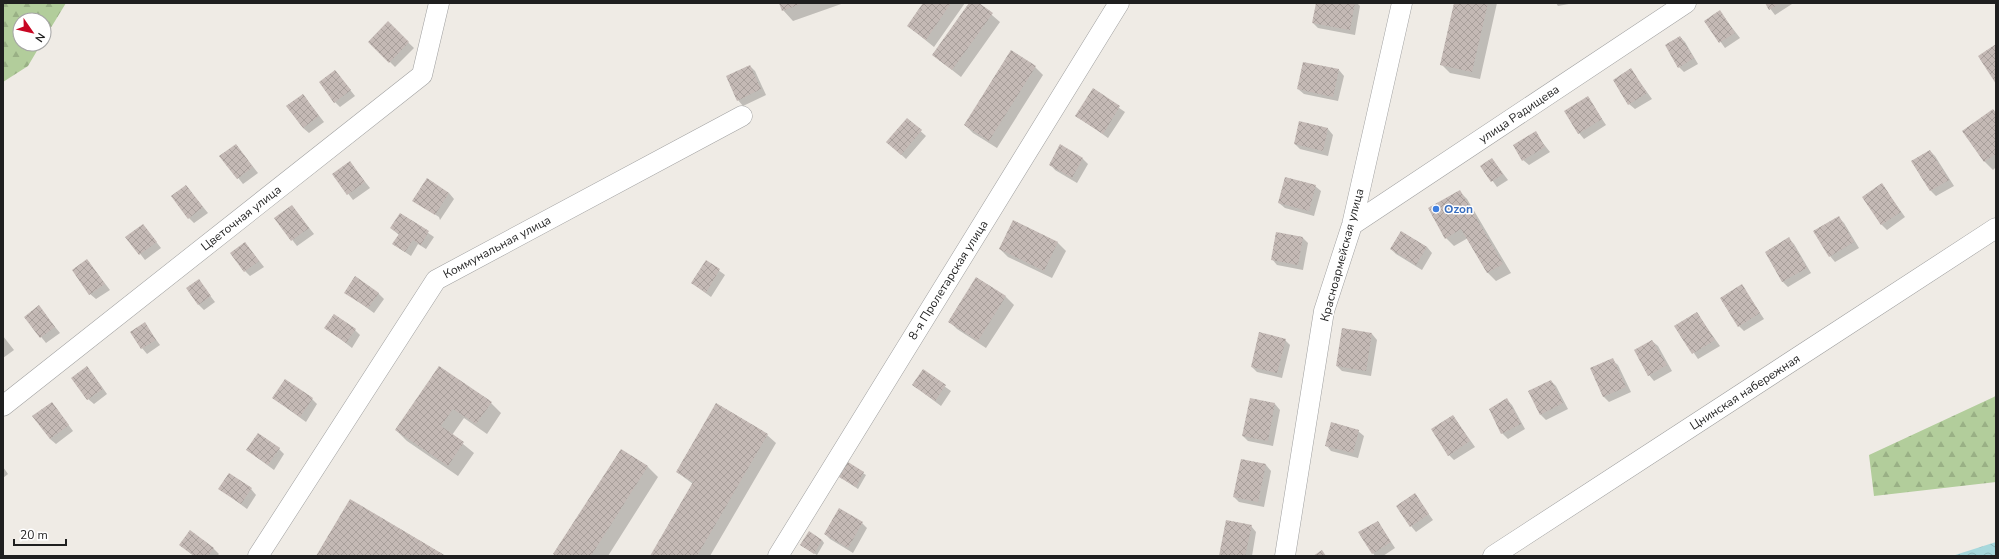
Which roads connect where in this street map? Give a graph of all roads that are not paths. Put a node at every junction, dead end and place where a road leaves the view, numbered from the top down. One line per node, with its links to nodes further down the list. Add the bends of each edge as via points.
1 (439, 3): 8 (street, Цветочная улица, via 422,75)
2 (1119, 3): 10 (street, 8-я Пролетарская улица)
3 (1402, 3): 6 (street, Красноармейская улица)
4 (1686, 3): 6 (street, улица Радищева)
5 (742, 116): 9 (street, Коммунальная улица, via 436,280)
6 (1352, 225): 11 (street, Красноармейская улица, via 1324,311)
7 (1996, 228): 12 (street, Цнинская набережная)
8 (3, 406)
9 (258, 556)
10 (778, 556)
11 (1285, 556)
12 (1493, 556)

